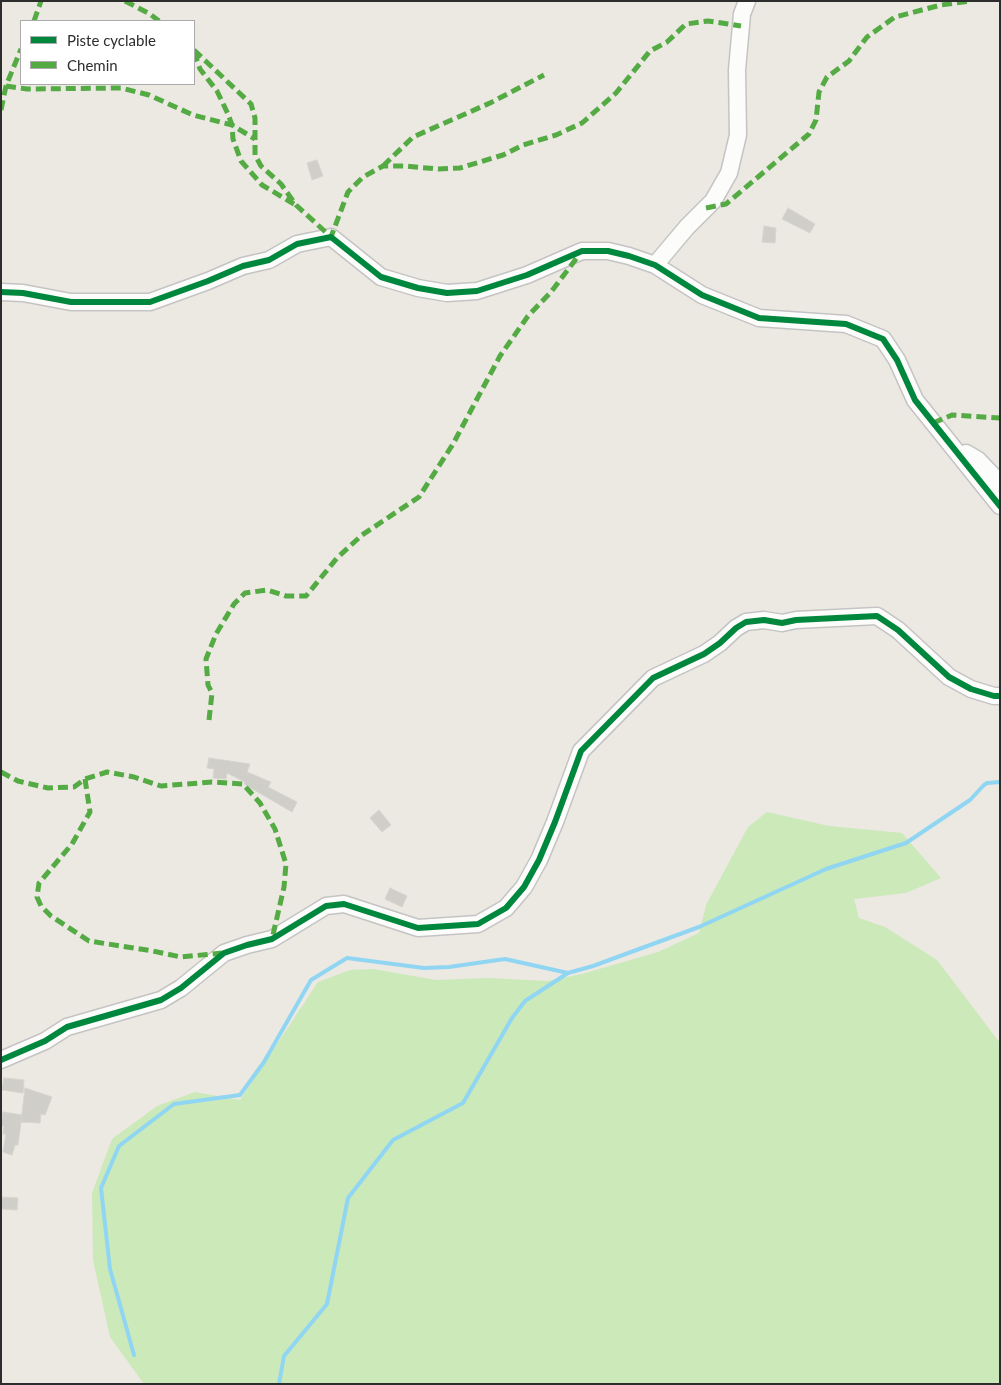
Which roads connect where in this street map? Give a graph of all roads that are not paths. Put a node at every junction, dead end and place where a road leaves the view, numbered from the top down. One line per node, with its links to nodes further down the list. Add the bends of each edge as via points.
1 (747, 1): 2 (street, via 742,14 737,70 738,135 729,173 713,202)
2 (656, 265): 3 (street, via 608,251 582,251 478,292 447,292 418,288 381,277 331,237 297,244 269,260 243,266 150,302 71,302); 4 (street, via 702,295 759,318 846,324 884,339 915,400)
3 (1, 292)
4 (950, 442): 5 (street, via 978,460); 6 (street)
5 (1000, 483)
6 (1000, 506)
7 (1000, 696): 8 (street, via 971,689 949,677 898,630 877,616 782,623 746,622 704,654 653,678 581,751 539,860 524,887 506,908 478,924 418,928 344,904 326,906 272,939 224,953 181,988 160,1000 67,1027 45,1041)
8 (1, 1060)

